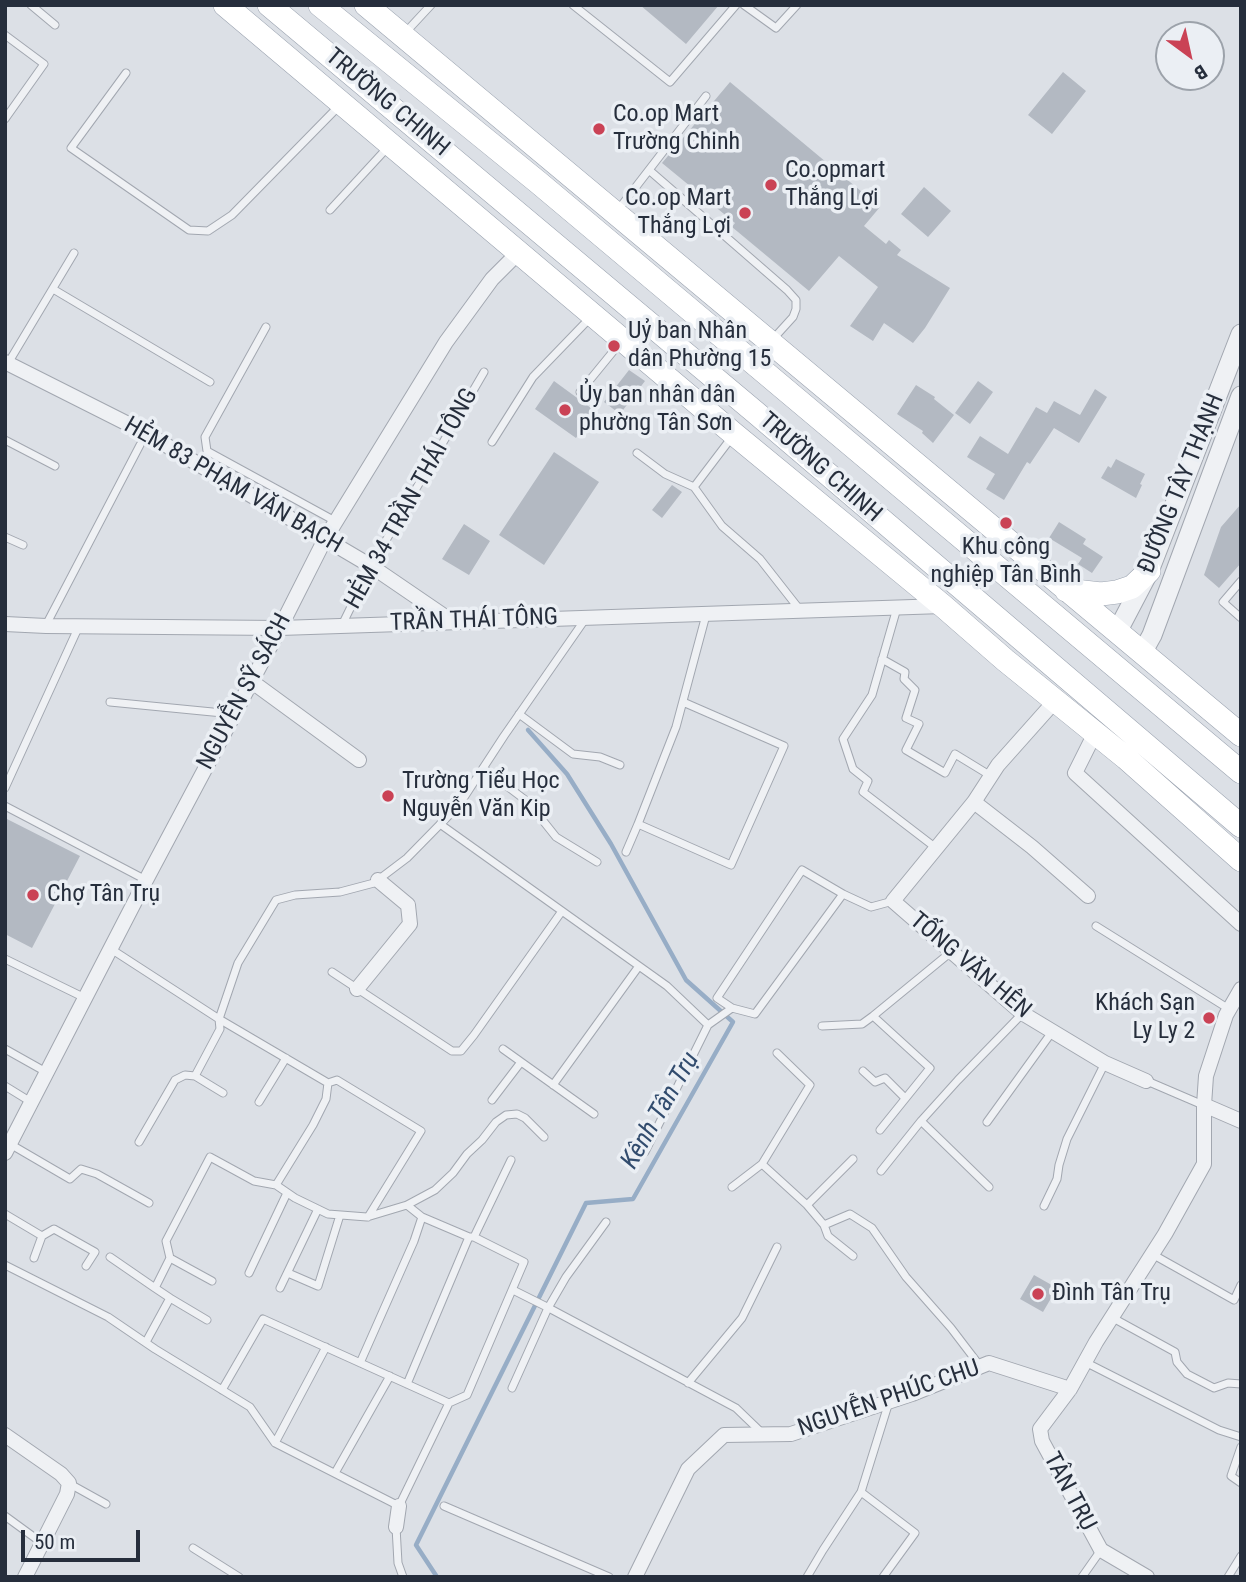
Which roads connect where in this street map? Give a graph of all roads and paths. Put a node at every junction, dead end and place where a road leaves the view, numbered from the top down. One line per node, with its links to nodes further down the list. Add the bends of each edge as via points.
1 (31, 5): 11 (lane)
2 (225, 5): 16 (main road, TRƯỜNG CHINH)
3 (269, 5): 34 (main road, TRƯỜNG CHINH)
4 (320, 5): 30 (main road, TRƯỜNG CHINH)
5 (366, 5): 13 (main road)
6 (431, 5): 13 (lane)
7 (573, 5): 8 (lane, via 670,82)
8 (736, 5)
9 (744, 5): 10 (lane, via 776,28)
10 (797, 5)
11 (55, 26)
12 (5, 35): 17 (lane, via 44,64)
13 (402, 36): 21 (main road)
14 (126, 73): 16 (lane, via 71,148 189,230 208,231 232,215)
15 (706, 96): 19 (lane)
16 (342, 103): 18 (main road, TRƯỜNG CHINH)
17 (5, 119)
18 (390, 144): 20 (lane); 22 (main road, TRƯỜNG CHINH)
19 (649, 170): 21 (lane); 29 (lane, via 796,300 793,317)
20 (330, 210)
21 (615, 213): 29 (main road)
22 (519, 252): 25 (main road, TRƯỜNG CHINH); 45 (street, NGUYỄN SỸ SÁCH, via 492,279 446,342)
23 (74, 253): 24 (lane)
24 (53, 289): 31 (lane); 33 (lane)
25 (593, 314): 28 (main road, TRƯỜNG CHINH); 40 (lane, via 533,377)
26 (266, 327): 45 (lane, via 205,438 206,451)
27 (1241, 334): 50 (street, ĐƯỜNG TÂY THẠNH)
28 (623, 340): 35 (lane); 37 (main road, TRƯỜNG CHINH)
29 (771, 342): 30 (main road); 53 (main road)
30 (753, 362): 34 (main road); 51 (main road, TRƯỜNG CHINH)
31 (6, 365): 47 (street, HẺM 83 PHẠM VĂN BẠCH, via 142,430)
32 (484, 372): 49 (lane, HẺM 34 TRẦN THÁI TÔNG)
33 (210, 382)
34 (727, 389): 37 (main road); 72 (main road, TRƯỜNG CHINH)
35 (580, 392)
36 (1241, 396): 68 (street, ĐƯỜNG TÂY THẠNH)
37 (707, 411): 38 (main road, TRƯỜNG CHINH)
38 (734, 434): 44 (lane); 54 (main road, TRƯỜNG CHINH)
39 (5, 440): 43 (lane)
40 (492, 442)
41 (140, 445): 62 (lane)
42 (637, 453): 44 (lane, via 665,474)
43 (55, 466)
44 (694, 487): 56 (lane, via 722,526 760,559)
45 (335, 521): 47 (street, NGUYỄN SỸ SÁCH)
46 (5, 537): 48 (lane)
47 (325, 538): 49 (street, HẺM 83 PHẠM VĂN BẠCH); 65 (street, NGUYỄN SỸ SÁCH)
48 (23, 545)
49 (371, 566): 60 (street, HẺM 83 PHẠM VĂN BẠCH); 64 (lane, HẺM 34 TRẦN THÁI TÔNG)
50 (1149, 571): 53 (main road, via 1132,587 1117,592); 66 (street, ĐƯỜNG TÂY THẠNH)
51 (1007, 577): 53 (main road); 67 (main road, TRƯỜNG CHINH)
52 (1241, 581): 59 (lane, via 1223,602)
53 (1069, 591): 66 (main road)
54 (943, 606): 55 (street, TRẦN THÁI TÔNG); 73 (main road, TRƯỜNG CHINH)
55 (897, 608): 56 (street, TRẦN THÁI TÔNG); 69 (lane)
56 (800, 611): 57 (street, TRẦN THÁI TÔNG)
57 (706, 614): 58 (street, TRẦN THÁI TÔNG); 75 (lane)
58 (587, 618): 60 (street, TRẦN THÁI TÔNG); 78 (lane)
59 (1241, 618)
60 (453, 622): 64 (street, TRẦN THÁI TÔNG)
61 (5, 624): 62 (street, TRẦN THÁI TÔNG)
62 (46, 626): 63 (street, TRẦN THÁI TÔNG)
63 (79, 626): 65 (street, TRẦN THÁI TÔNG); 86 (lane)
64 (341, 626): 65 (street, TRẦN THÁI TÔNG)
65 (280, 628): 71 (street, NGUYỄN SỸ SÁCH)
66 (1117, 632): 67 (main road); 68 (main road)
67 (1098, 653): 70 (main road, TRƯỜNG CHINH); 72 (main road)
68 (1142, 653): 70 (main road); 79 (main road)
69 (882, 659): 85 (lane, via 905,672 904,680 915,690 906,718 919,724 906,750 945,773 955,754); 92 (lane, via 872,695 843,739 853,769 868,781 863,792)
70 (1127, 677): 76 (main road); 84 (main road, TRƯỜNG CHINH)
71 (251, 681): 77 (street, NGUYỄN SỸ SÁCH); 81 (street)
72 (1072, 682): 73 (main road); 76 (main road, TRƯỜNG CHINH)
73 (1055, 701): 80 (main road, TRƯỜNG CHINH); 85 (street, TỐNG VĂN HÊN)
74 (110, 702): 77 (lane)
75 (683, 702): 90 (lane); 90 (lane, via 784,746 731,865)
76 (1107, 711): 80 (main road); 91 (main road, TRƯỜNG CHINH)
77 (234, 714): 96 (street, NGUYỄN SỸ SÁCH)
78 (519, 714): 82 (lane, via 573,754); 83 (lane)
79 (1236, 727)
80 (1095, 733): 94 (main road, TRƯỜNG CHINH); 102 (street, via 1075,773)
81 (359, 760)
82 (620, 765)
83 (483, 768): 89 (lane); 95 (lane, via 528,802 556,837)
84 (1241, 772)
85 (991, 776): 87 (street, TỐNG VĂN HÊN)
86 (5, 788)
87 (974, 802): 92 (street, TỐNG VĂN HÊN); 99 (street)
88 (5, 806): 96 (lane)
89 (440, 824): 97 (lane); 101 (lane)
90 (638, 824): 93 (lane)
91 (1241, 826)
92 (936, 848): 100 (street, TỐNG VĂN HÊN)
93 (626, 852)
94 (1241, 860)
95 (597, 862)
96 (146, 880): 104 (street, NGUYỄN SỸ SÁCH)
97 (378, 880): 109 (street, via 408,905 410,924); 116 (lane, via 340,892 276,900 238,963)
98 (843, 894): 100 (lane, via 871,907); 112 (lane, via 755,1014); 112 (lane, via 802,870 717,998)
99 (1088, 896)
100 (893, 901): 105 (street, TỐNG VĂN HÊN)
101 (562, 911): 107 (lane); 109 (lane, via 461,1051 452,1052)
102 (1241, 924)
103 (1096, 926): 113 (lane)
104 (111, 949): 111 (street, NGUYỄN SỸ SÁCH); 116 (lane)
105 (951, 952): 114 (street, TỐNG VĂN HÊN); 115 (lane)
106 (5, 960): 111 (lane)
107 (639, 966): 117 (lane); 131 (lane)
108 (332, 972): 109 (lane)
109 (357, 989)
110 (1241, 989): 113 (street)
111 (85, 998): 127 (street, NGUYỄN SỸ SÁCH)
112 (732, 1008): 117 (lane)
113 (1229, 1010): 138 (street, via 1206,1076)
114 (1023, 1013): 119 (street, TỐNG VĂN HÊN); 140 (lane)
115 (873, 1016): 118 (lane, via 862,1024); 134 (lane, via 930,1068)
116 (219, 1019): 123 (lane); 128 (lane, via 220,1029)
117 (708, 1025): 147 (lane)
118 (822, 1026)
119 (1053, 1031): 125 (street, TỐNG VĂN HÊN); 142 (lane)
120 (5, 1049): 127 (lane)
121 (503, 1049): 124 (lane)
122 (777, 1053): 150 (lane, via 810,1085)
123 (286, 1058): 130 (lane); 137 (lane)
124 (521, 1062): 131 (lane); 135 (lane)
125 (1105, 1063): 129 (street, TỐNG VĂN HÊN); 159 (lane, via 1067,1139 1057,1179)
126 (863, 1071): 134 (lane, via 875,1082 885,1078)
127 (47, 1072): 136 (street, NGUYỄN SỸ SÁCH)
128 (195, 1076): 133 (lane); 145 (lane, via 175,1080)
129 (1146, 1081): 138 (lane, TỐNG VĂN HÊN)
130 (328, 1083): 152 (lane, via 313,1125); 163 (lane, via 337,1080 421,1131)
131 (553, 1085): 139 (lane)
132 (5, 1086): 136 (lane)
133 (223, 1093)
134 (905, 1098): 143 (lane)
135 (492, 1100)
136 (31, 1102): 146 (street, NGUYỄN SỸ SÁCH)
137 (259, 1102)
138 (1204, 1105): 141 (street); 170 (street, via 1204,1164)
139 (594, 1114)
140 (921, 1121): 151 (lane); 154 (lane)
141 (1241, 1121)
142 (987, 1122)
143 (880, 1130)
144 (544, 1137): 157 (lane, via 525,1118 506,1115 435,1190)
145 (139, 1142)
146 (7, 1149): 156 (lane, via 70,1179 81,1169 97,1174)
147 (645, 1152)
148 (853, 1158): 158 (lane)
149 (510, 1160): 168 (lane)
150 (762, 1164): 153 (lane); 158 (lane)
151 (881, 1171)
152 (276, 1185): 155 (lane); 174 (lane, via 254,1181 210,1157 166,1241)
153 (732, 1187)
154 (989, 1187)
155 (287, 1193): 160 (lane); 177 (lane)
156 (149, 1203)
157 (407, 1205): 163 (lane); 164 (lane)
158 (807, 1205): 166 (lane)
159 (1044, 1206)
160 (318, 1209): 162 (lane); 178 (lane)
161 (5, 1214): 167 (lane)
162 (340, 1215): 163 (lane); 178 (lane, via 318,1286)
163 (368, 1217)
164 (422, 1217): 168 (lane); 191 (lane)
165 (606, 1222): 185 (lane)
166 (824, 1225): 171 (lane, via 828,1236); 192 (lane, via 850,1214 872,1227 906,1277)
167 (42, 1236): 173 (lane); 176 (lane, via 54,1229 95,1252)
168 (471, 1237): 183 (lane, via 524,1262); 195 (lane)
169 (777, 1247): 194 (lane, via 742,1318)
170 (1152, 1254): 180 (lane, via 1234,1300); 186 (street)
171 (853, 1256)
172 (110, 1257): 181 (lane)
173 (34, 1258)
174 (170, 1258): 179 (lane); 181 (lane)
175 (5, 1265): 188 (lane, via 108,1317)
176 (86, 1266)
177 (248, 1273)
178 (288, 1273): 182 (lane)
179 (212, 1281)
180 (1241, 1285)
181 (155, 1288): 184 (lane)
182 (280, 1288)
183 (513, 1290): 185 (lane); 201 (lane, via 467,1395)
184 (170, 1298): 187 (lane); 188 (lane)
185 (547, 1307): 194 (lane); 197 (lane)
186 (1113, 1318): 190 (street); 196 (lane, via 1175,1352 1187,1374 1205,1384 1214,1388)
187 (207, 1320)
188 (146, 1342): 199 (lane)
189 (326, 1347): 191 (lane); 199 (lane, via 263,1319); 205 (lane)
190 (1085, 1362): 198 (street); 204 (lane)
191 (360, 1363): 193 (lane)
192 (980, 1366): 198 (street, NGUYỄN PHÚC CHU, via 989,1363); 200 (street, NGUYỄN PHÚC CHU)
193 (390, 1376): 195 (lane); 207 (lane)
194 (688, 1383): 202 (lane, via 737,1408)
195 (407, 1384): 201 (lane)
196 (1241, 1384)
197 (512, 1388)
198 (1070, 1389): 218 (street, TÂN TRỤ, via 1040,1429 1042,1441)
199 (222, 1390): 205 (lane, via 250,1407)
200 (889, 1401): 202 (street, NGUYỄN PHÚC CHU, via 791,1434); 210 (lane)
201 (449, 1403): 212 (lane)
202 (763, 1434): 226 (street, NGUYỄN PHÚC CHU, via 724,1435 688,1469)
203 (5, 1435): 208 (street)
204 (1241, 1437)
205 (275, 1443): 207 (lane)
206 (1241, 1447): 209 (lane, via 1231,1476)
207 (335, 1474): 212 (lane)
208 (69, 1483): 211 (lane); 216 (street)
209 (1241, 1483)
210 (861, 1492): 227 (lane); 228 (lane, via 915,1533)
211 (106, 1504)
212 (399, 1506): 215 (street)
213 (444, 1506): 225 (lane)
214 (5, 1516): 216 (lane)
215 (396, 1527): 224 (lane)
216 (42, 1543): 221 (street)
217 (193, 1548): 220 (lane)
218 (1101, 1550): 229 (lane); 230 (street, TÂN TRỤ)
219 (1241, 1556): 231 (lane)
220 (226, 1567): 222 (lane); 223 (lane)
221 (25, 1577)
222 (219, 1577)
223 (239, 1577)
224 (403, 1577)
225 (609, 1577)
226 (635, 1577)
227 (807, 1577)
228 (883, 1577)
229 (1082, 1577)
230 (1147, 1577)
231 (1228, 1577)

